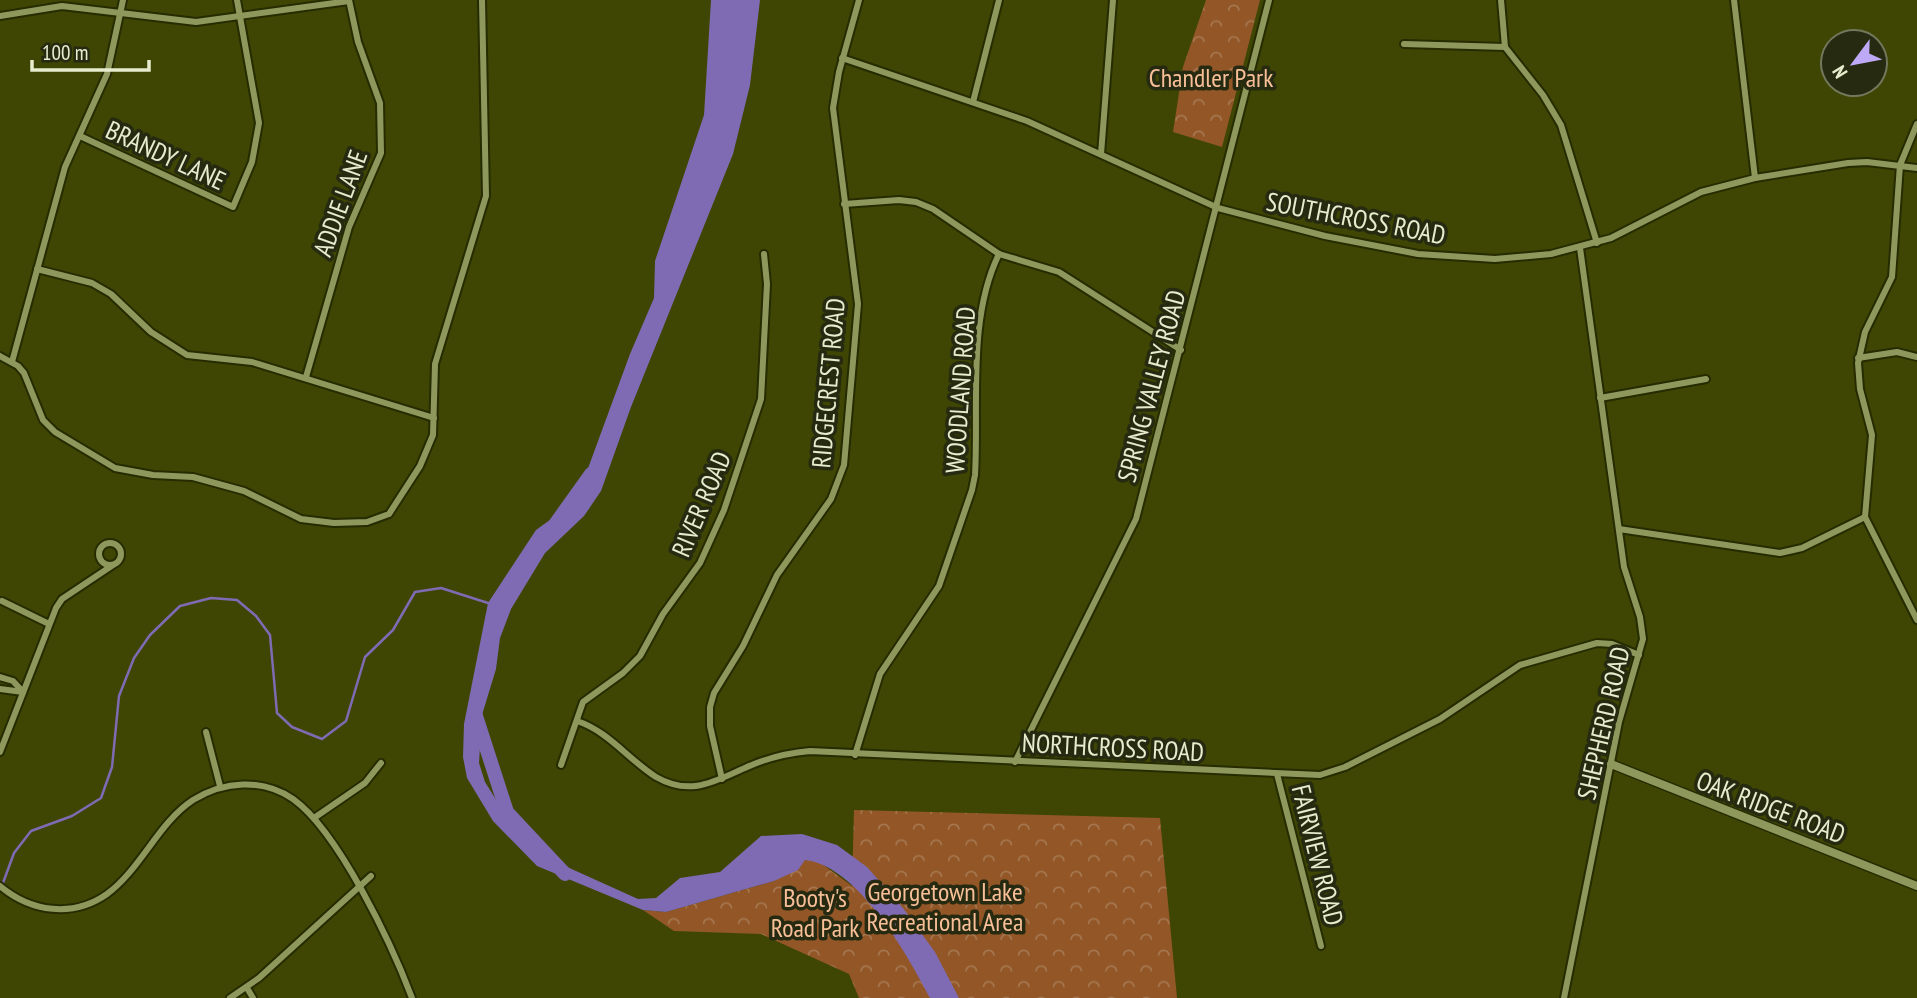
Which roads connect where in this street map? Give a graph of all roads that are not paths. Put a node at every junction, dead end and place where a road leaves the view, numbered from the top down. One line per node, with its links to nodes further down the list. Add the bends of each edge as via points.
1 (21, 0): 13 (street)
2 (30, 0): 13 (street)
3 (123, 0): 14 (street)
4 (237, 0): 16 (street, BRANDY LANE)
5 (349, 0): 16 (street); 39 (street, ADDIE LANE, via 380,103 381,153 349,227)
6 (482, 0): 42 (street, via 486,196 435,364)
7 (859, 0): 19 (street, RIDGECREST ROAD)
8 (999, 0): 20 (street)
9 (1113, 0): 23 (street)
10 (1269, 0): 28 (street, SPRING VALLEY ROAD)
11 (1501, 0): 18 (street)
12 (1734, 0): 26 (street)
13 (27, 10): 14 (street, via 62,5); 15 (street)
14 (122, 12): 16 (street, via 196,22); 22 (street, via 107,74)
15 (0, 16)
16 (241, 18): 22 (street, BRANDY LANE, via 259,123 252,162 233,207)
17 (1404, 44): 18 (street)
18 (1505, 47): 29 (street, via 1558,119)
19 (842, 58): 20 (street, SOUTHCROSS ROAD); 27 (street, RIDGECREST ROAD, via 833,108)
20 (974, 102): 23 (street, SOUTHCROSS ROAD)
21 (1917, 124): 24 (street)
22 (80, 136): 33 (street, via 65,167)
23 (1101, 154): 28 (street, SOUTHCROSS ROAD)
24 (1900, 165): 25 (street, SOUTHCROSS ROAD); 26 (street, SOUTHCROSS ROAD, via 1843,163); 37 (street, via 1892,277 1865,332)
25 (1917, 168)
26 (1755, 178): 29 (street, SOUTHCROSS ROAD, via 1702,192)
27 (844, 204): 32 (street, via 916,202); 62 (street, RIDGECREST ROAD, via 858,304 844,465 834,492 777,575 714,694 710,726)
28 (1218, 208): 30 (street, SOUTHCROSS ROAD, via 1419,254 1495,259); 34 (street, SPRING VALLEY ROAD)
29 (1597, 243): 30 (street, SOUTHCROSS ROAD)
30 (1580, 248): 41 (street, SHEPHERD ROAD)
31 (764, 254): 53 (street, RIVER ROAD, via 767,284 761,399 724,510 701,563 663,614 640,656 583,702)
32 (999, 254): 34 (street, via 1059,272); 56 (street, WOODLAND ROAD, via 991,271 980,339 972,490 939,586 880,674)
33 (37, 269): 38 (street); 39 (street, via 92,283 187,355 252,362)
34 (1181, 351): 57 (street, SPRING VALLEY ROAD, via 1136,519)
35 (0, 356): 38 (street)
36 (1917, 357): 37 (street, via 1897,352)
37 (1858, 358): 43 (street, via 1860,390 1872,435)
38 (12, 362): 42 (street, via 24,373 43,421 115,468 193,477 243,490 301,519 371,521 389,514 420,466 433,435)
39 (306, 377): 42 (street)
40 (1706, 379): 41 (street)
41 (1600, 398): 44 (street, SHEPHERD ROAD)
42 (434, 418)
43 (1865, 517): 44 (street, via 1802,548 1780,553); 47 (street)
44 (1619, 529): 49 (street, SHEPHERD ROAD, via 1627,581 1642,628)
45 (113, 565): 48 (street, via 62,599)
46 (2, 601): 48 (street)
47 (1917, 620)
48 (48, 624): 52 (street)
49 (1639, 655): 59 (street, SHEPHERD ROAD); 61 (street, NORTHCROSS ROAD, via 1597,643 1532,661 1508,671 1457,709 1345,767 1320,775)
50 (0, 677): 52 (street, via 13,681)
51 (0, 689): 52 (street)
52 (23, 692): 55 (street)
53 (577, 721): 60 (street, RIVER ROAD); 62 (street, NORTHCROSS ROAD, via 603,735 658,778 696,789)
54 (206, 732): 63 (street)
55 (0, 752)
56 (855, 755): 57 (street, NORTHCROSS ROAD); 62 (street, NORTHCROSS ROAD, via 793,753)
57 (1015, 762): 61 (street, NORTHCROSS ROAD)
58 (381, 763): 64 (street, via 365,783)
59 (1611, 764): 68 (street, OAK RIDGE ROAD); 74 (street, SHEPHERD ROAD)
60 (561, 765)
61 (1277, 774): 69 (street, FAIRVIEW ROAD)
62 (722, 779)
63 (220, 786): 64 (street, via 248,784 277,790); 67 (street, via 181,810 118,884 97,900 59,910 35,906)
64 (314, 818): 66 (street)
65 (371, 876): 66 (street)
66 (358, 885): 70 (street); 73 (street, via 406,976)
67 (0, 886)
68 (1917, 886)
69 (1321, 946)
70 (247, 988): 71 (street); 72 (street)
71 (230, 998)
72 (253, 998)
73 (412, 998)
74 (1564, 998)

